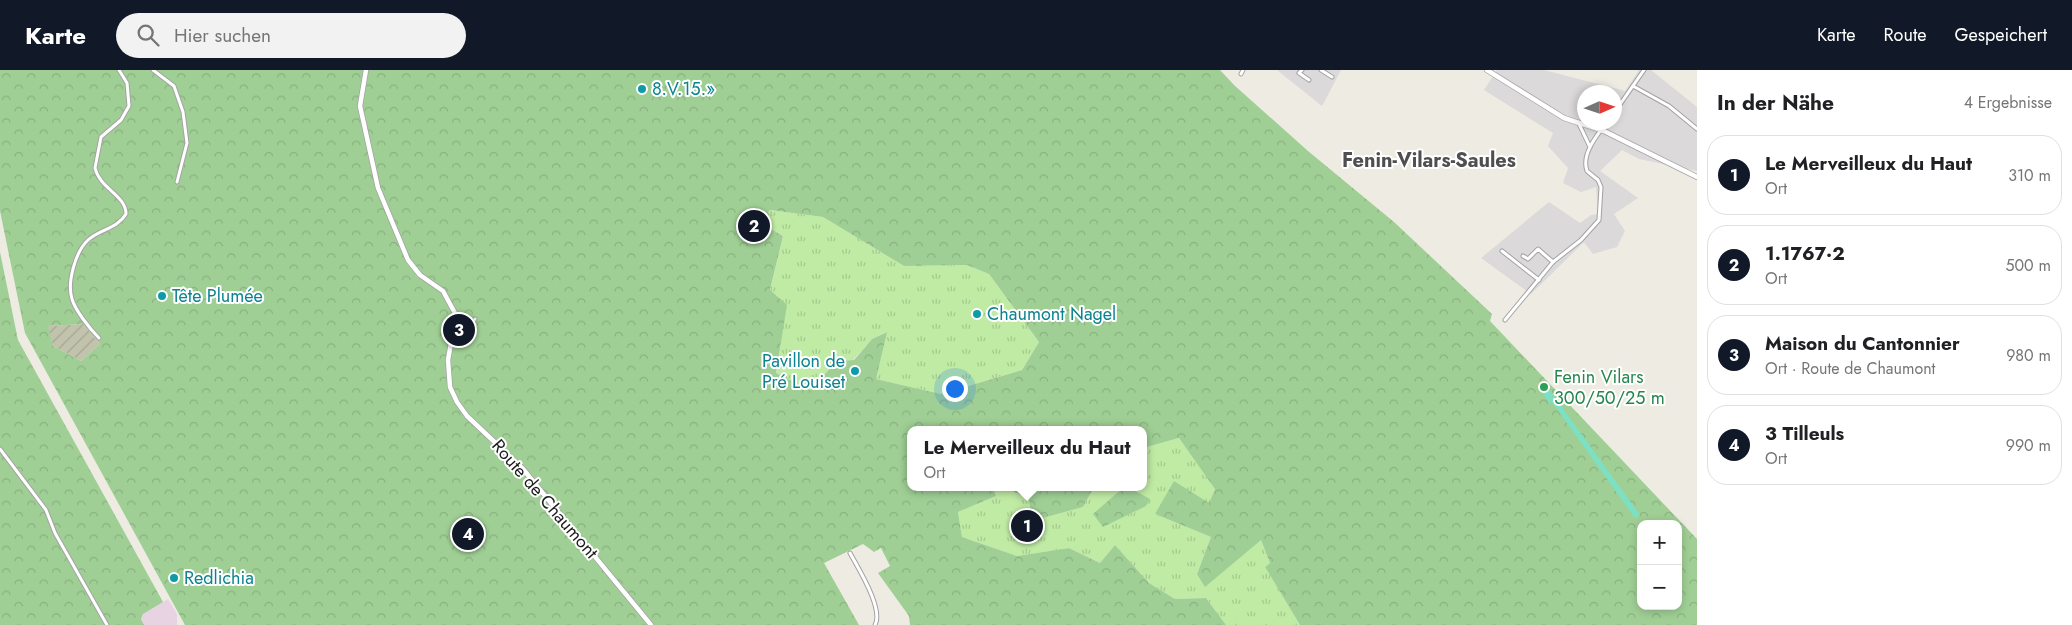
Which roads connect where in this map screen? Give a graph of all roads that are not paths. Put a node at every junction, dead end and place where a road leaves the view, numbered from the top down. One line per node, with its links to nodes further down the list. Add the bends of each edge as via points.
1 (119, 70): 25 (street, via 127,83 129,106 125,115 101,137 95,168 99,180 122,201 126,209 122,219 112,228 88,240 73,273 72,300)
2 (154, 70): 18 (street, via 174,86 183,112 187,143)
3 (366, 70): 26 (street, Route de Chaumont, via 360,106 378,188 408,260 420,275 443,291 454,310 456,322)
4 (1302, 70): 9 (street, via 1299,74)
5 (1321, 70): 8 (street)
6 (1487, 70): 12 (street, via 1541,105)
7 (1644, 70): 10 (street)
8 (1332, 77)
9 (1308, 80)
10 (1633, 86): 11 (street); 13 (street, via 1668,106)
11 (1622, 102)
12 (1577, 123)
13 (1697, 129)
14 (1582, 130): 16 (street)
15 (1600, 130): 16 (street); 17 (street)
16 (1590, 147): 21 (street, via 1585,166 1599,183 1601,216 1597,225)
17 (1697, 178)
18 (177, 182)
19 (1502, 251): 22 (street)
20 (1523, 256): 21 (street, via 1528,258 1538,249)
21 (1553, 262): 22 (street)
22 (1538, 280): 24 (street)
23 (475, 319): 26 (street, via 463,336)
24 (1504, 320)
25 (98, 338)
26 (451, 341): 30 (street, Route de Chaumont, via 448,360 450,386 457,402 467,416 523,469)
27 (0, 449): 29 (street, via 46,510)
28 (850, 553): 31 (street, via 874,602)
29 (107, 625)
30 (651, 625)
31 (875, 625)

